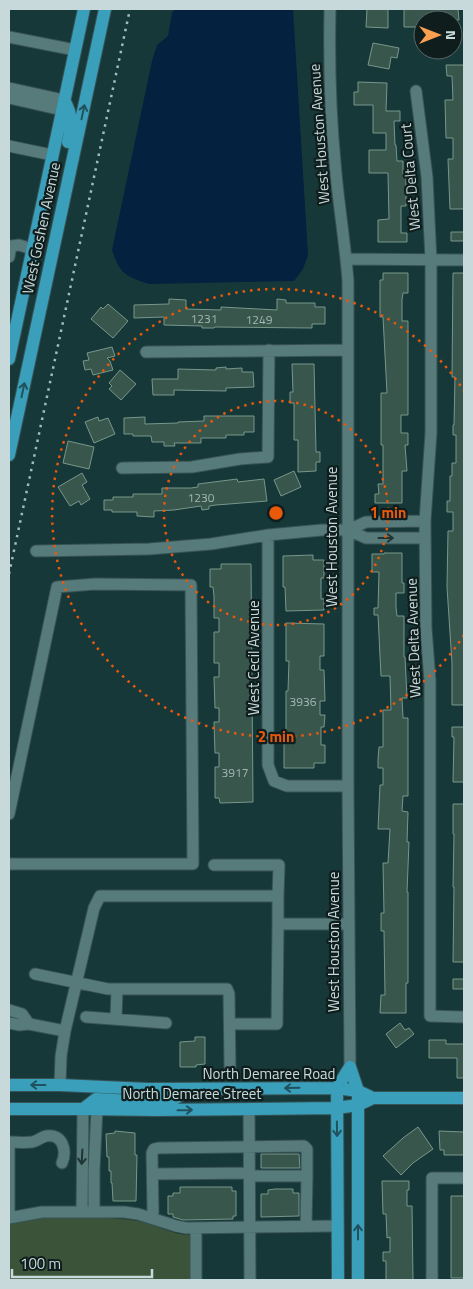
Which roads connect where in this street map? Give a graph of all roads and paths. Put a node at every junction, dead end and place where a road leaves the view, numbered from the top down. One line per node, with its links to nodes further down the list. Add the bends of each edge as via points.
1 (84, 9): 5 (main road, West Goshen Avenue)
2 (105, 9): 12 (main road, West Goshen Avenue, one-way to 2)
3 (330, 9): 15 (street, West Houston Avenue, via 331,110)
4 (9, 38): 5 (street)
5 (75, 50): 9 (main road, West Goshen Avenue)
6 (9, 88): 9 (street)
7 (416, 91): 16 (street, West Delta Court, via 427,177)
8 (9, 98): 9 (street)
9 (63, 105): 11 (main road, West Goshen Avenue); 12 (main road, via 70,112 70,130 55,207)
10 (9, 146): 11 (street)
11 (52, 155): 13 (main road, West Goshen Avenue)
12 (60, 218): 22 (main road, West Goshen Avenue, one-way to 12)
13 (32, 249): 14 (street, via 11,246); 21 (main road, West Goshen Avenue)
14 (9, 257)
15 (346, 259): 16 (street); 19 (street, West Houston Avenue)
16 (431, 260): 17 (street); 24 (street, West Delta Avenue, via 431,433)
17 (464, 260)
18 (269, 350): 19 (street); 20 (street); 23 (street, via 268,457 192,467)
19 (348, 350): 25 (street, West Houston Avenue)
20 (146, 352)
21 (9, 356)
22 (9, 455)
23 (122, 468)
24 (425, 521): 25 (street, via 366,522); 27 (street, West Delta Avenue)
25 (348, 530): 26 (street); 27 (street, one-way to 27, via 366,538); 29 (street, West Houston Avenue)
26 (268, 535): 28 (street, via 149,549); 29 (street, West Cecil Avenue, via 268,765 274,781 287,786)
27 (425, 538): 41 (street, West Delta Avenue, via 430,681 430,1016)
28 (36, 551)
29 (348, 786): 35 (street, West Houston Avenue)
30 (9, 814): 31 (street, via 57,587 191,584 193,864)
31 (9, 864)
32 (214, 865): 33 (street, via 278,865)
33 (278, 896): 34 (street); 37 (street, via 100,896 94,908)
34 (278, 924): 35 (street); 46 (street, via 277,1024)
35 (349, 924): 49 (street, West Houston Avenue)
36 (35, 974): 37 (street)
37 (76, 983): 38 (street); 47 (street)
38 (117, 989): 42 (street); 46 (street, via 227,989)
39 (9, 1010): 45 (street, via 22,1014)
40 (86, 1017): 42 (street)
41 (464, 1017)
42 (116, 1019): 43 (street)
43 (166, 1022)
44 (9, 1023): 45 (street)
45 (30, 1024): 47 (street)
46 (230, 1024): 48 (street)
47 (65, 1031): 51 (street)
48 (230, 1067)
49 (350, 1067): 53 (main road); 55 (main road, West Houston Avenue)
50 (9, 1085): 51 (main road, North Demaree Street, one-way to 50)
51 (60, 1085): 52 (main road, North Demaree Street)
52 (103, 1087): 54 (main road, North Demaree Road)
53 (337, 1088): 54 (main road, North Demaree Road, one-way to 54); 55 (main road, North Demaree Road); 61 (main road)
54 (192, 1089): 59 (main road, via 172,1100 96,1100)
55 (358, 1091): 56 (main road, North Demaree Road); 58 (main road, West Houston Avenue)
56 (373, 1098): 57 (main road, North Demaree Road); 58 (main road, North Demaree Street)
57 (464, 1098)
58 (358, 1105): 61 (main road, North Demaree Street); 80 (main road, West Houston Avenue, one-way to 58)
59 (83, 1108): 62 (main road, North Demaree Street); 63 (main road, North Demaree Street); 70 (street, one-way to 70)
60 (249, 1108): 61 (main road, North Demaree Street); 63 (main road, North Demaree Street, one-way to 60); 64 (street)
61 (337, 1108): 74 (main road, one-way to 74)
62 (9, 1109)
63 (97, 1109): 70 (street)
64 (249, 1146): 66 (street, via 154,1149); 67 (street); 68 (street, via 304,1146 307,1149)
65 (62, 1163): 71 (street, via 64,1149 55,1136 45,1136 35,1142 9,1142)
66 (153, 1174): 67 (street); 72 (street)
67 (250, 1175): 68 (street); 75 (street)
68 (307, 1176): 73 (street)
69 (464, 1178): 81 (street, via 432,1178)
70 (88, 1212): 71 (street, via 42,1212); 72 (street, via 124,1212)
71 (9, 1218)
72 (151, 1218): 76 (street)
73 (306, 1226): 74 (street); 75 (street)
74 (338, 1226): 79 (main road)
75 (250, 1227): 76 (street); 78 (street)
76 (196, 1228): 77 (street)
77 (196, 1280)
78 (250, 1280)
79 (338, 1280)
80 (358, 1280)
81 (432, 1280)

